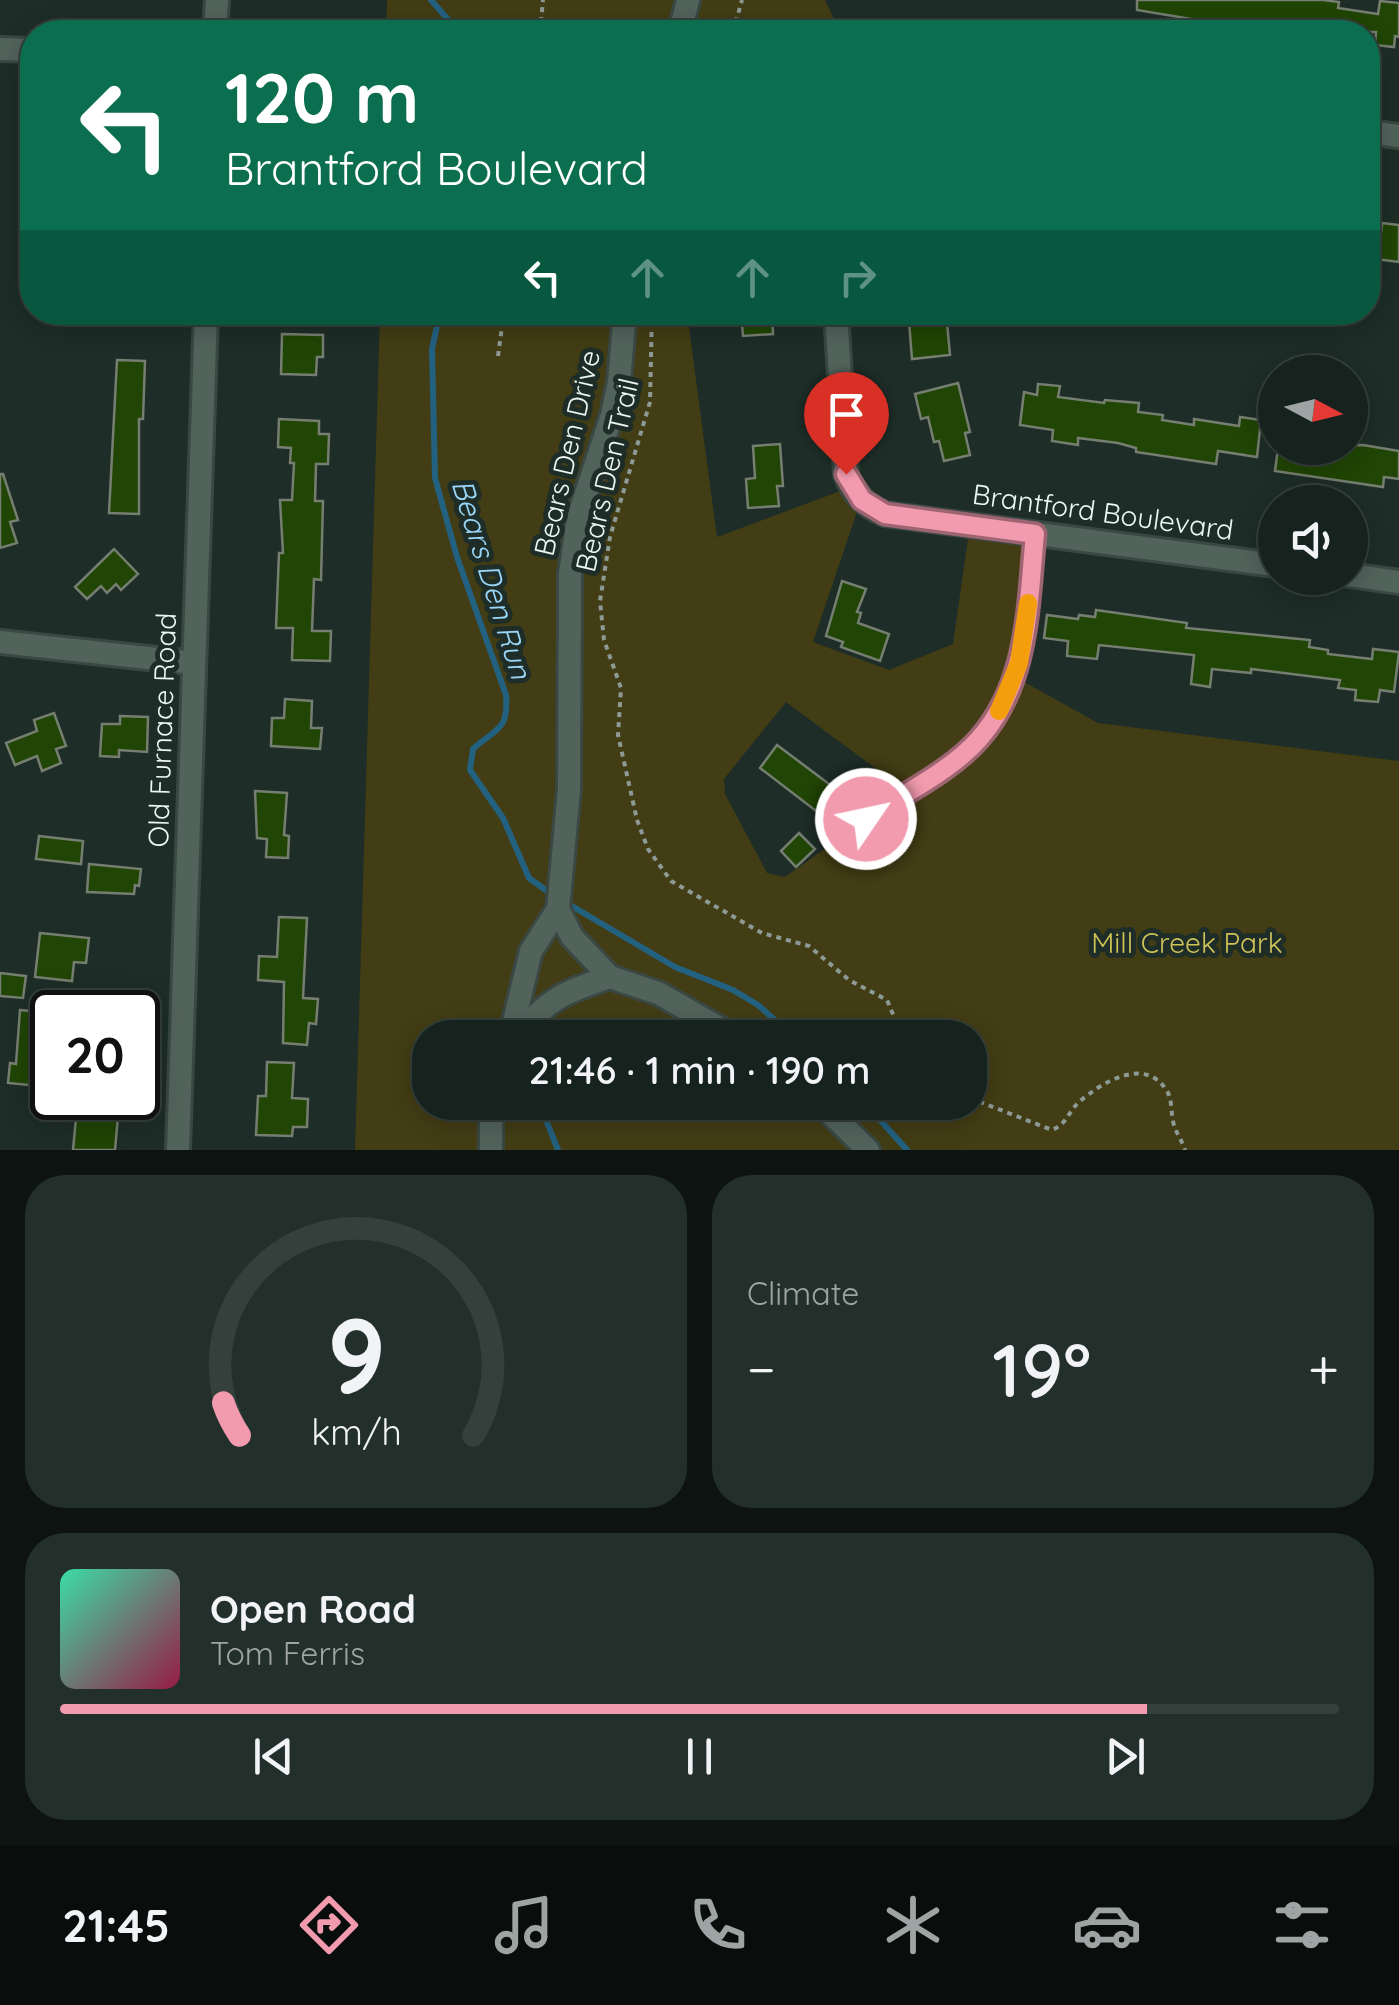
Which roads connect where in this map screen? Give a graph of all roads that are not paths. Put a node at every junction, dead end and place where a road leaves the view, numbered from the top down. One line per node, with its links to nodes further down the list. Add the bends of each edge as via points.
1 (206, 325): 9 (street, Old Furnace Road)
2 (623, 325): 11 (street, Bears Den Drive, via 612,414 578,518 570,574 567,818)
3 (837, 325): 4 (street, Brantford Boulevard, via 851,487 885,514)
4 (1035, 534): 5 (street, Brantford Boulevard); 10 (lane, via 1019,663 1002,708 966,750)
5 (1258, 563)
6 (1368, 578): 7 (street)
7 (1399, 582)
8 (0, 642): 9 (street)
9 (194, 663): 18 (street, Old Furnace Road)
10 (866, 819)
11 (558, 908): 12 (street, via 572,937); 13 (street, via 530,950)
12 (610, 978): 14 (street, via 574,988); 15 (street, via 658,993)
13 (516, 1020)
14 (529, 1020)
15 (705, 1020)
16 (491, 1120): 19 (street)
17 (837, 1120): 20 (street)
18 (178, 1150)
19 (492, 1150)
20 (868, 1150)

